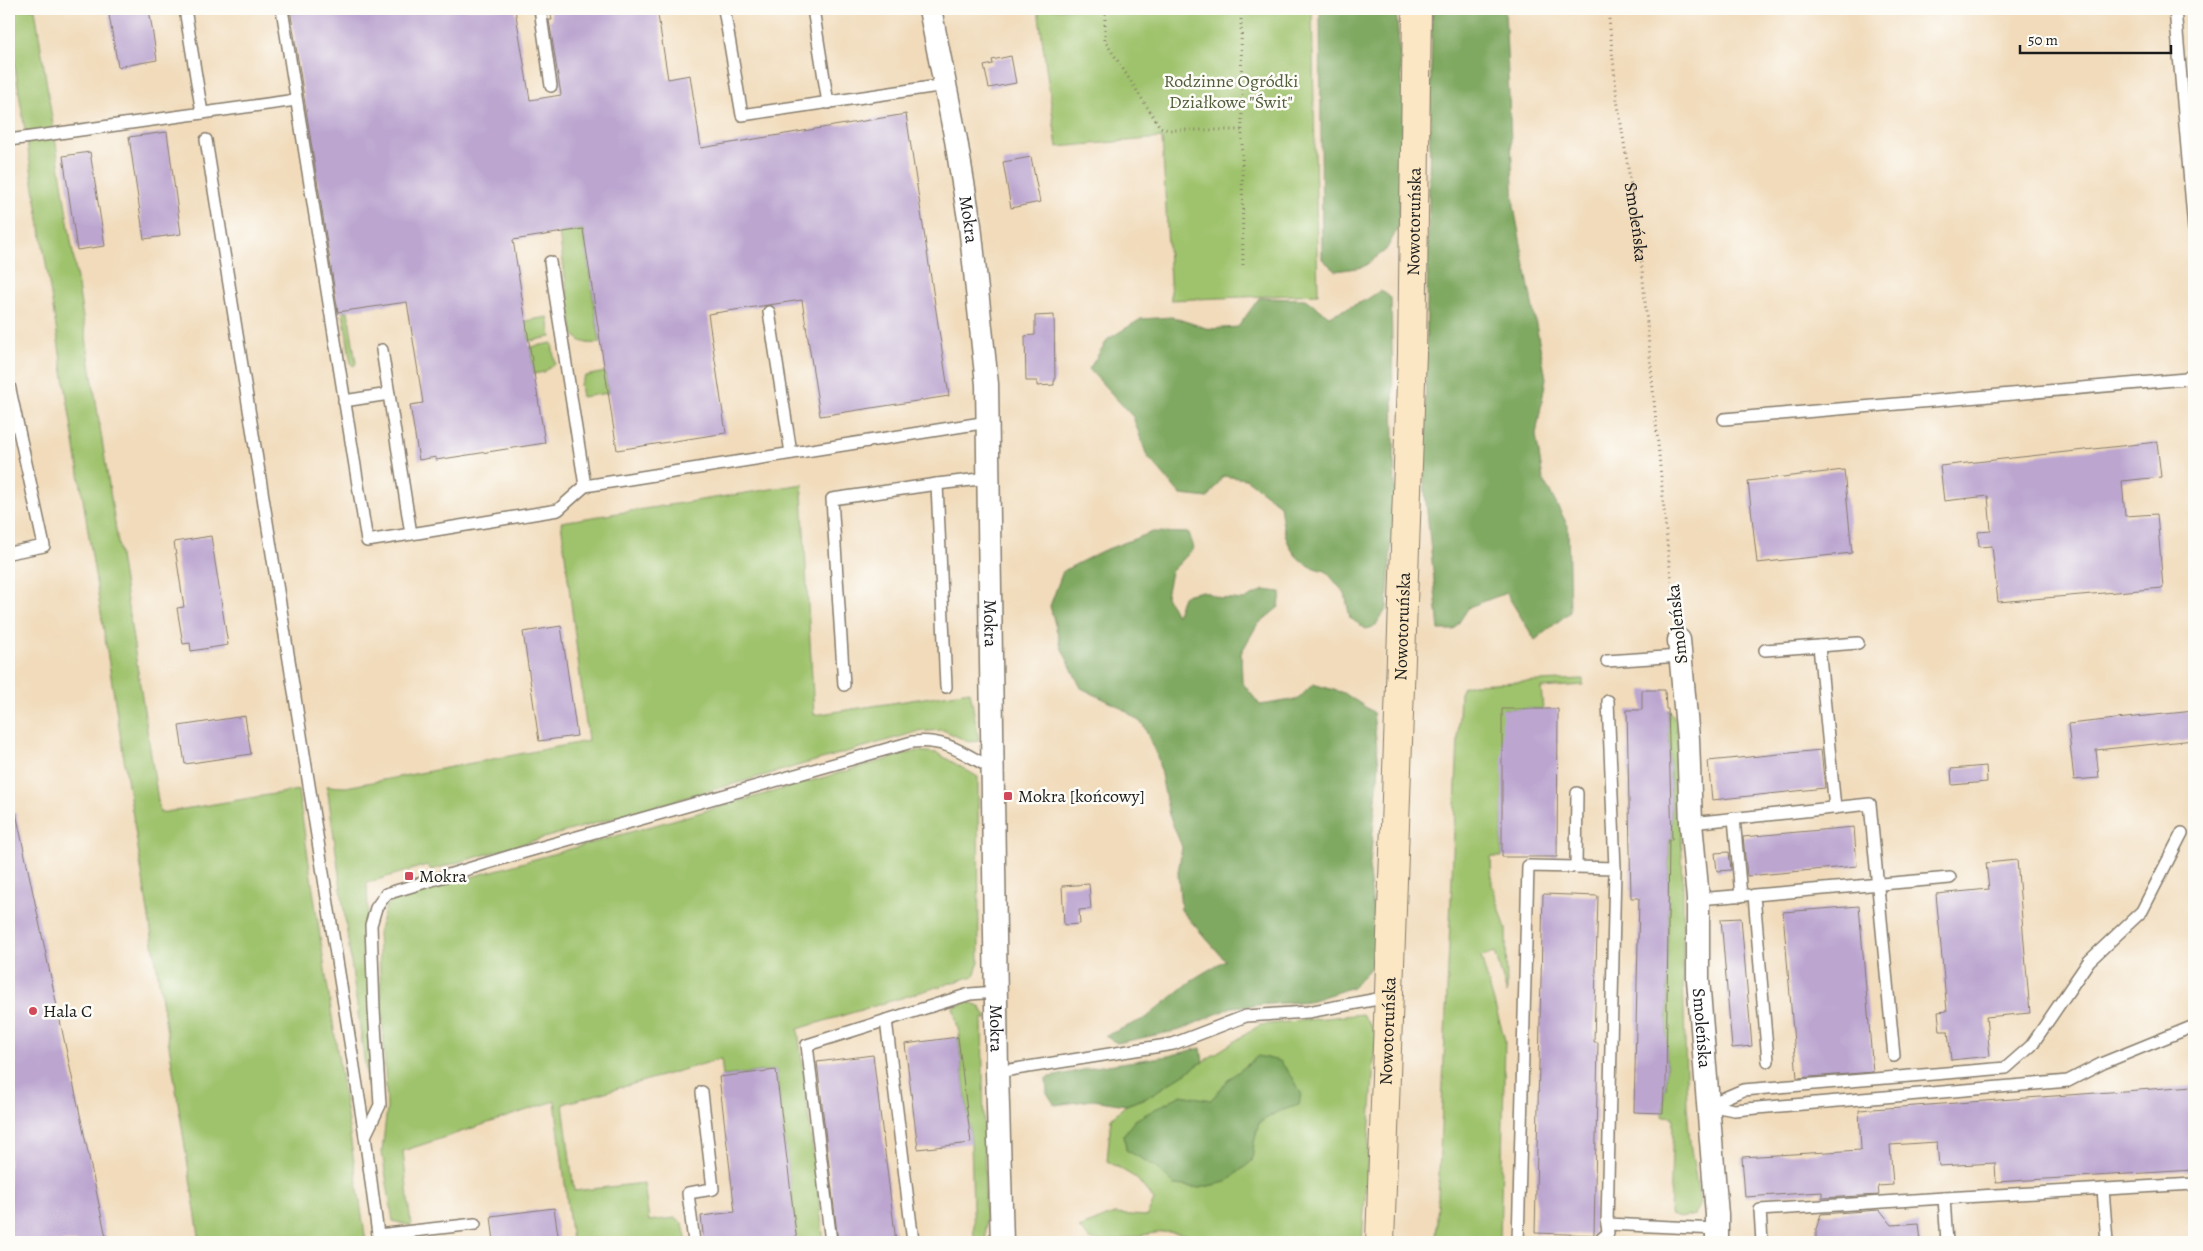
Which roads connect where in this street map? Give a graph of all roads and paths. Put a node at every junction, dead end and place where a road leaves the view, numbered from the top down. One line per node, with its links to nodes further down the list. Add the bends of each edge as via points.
1 (185, 9): 16 (lane)
2 (282, 9): 14 (lane)
3 (540, 9): 13 (lane)
4 (724, 9): 15 (lane, via 742,115)
5 (812, 9): 15 (lane)
6 (930, 9): 12 (street, Mokra)
7 (1105, 9): 17 (path, via 1105,41 1160,126 1168,130)
8 (1240, 9): 17 (path)
9 (1417, 9): 59 (main road, Nowotoruńska, via 1412,353)
10 (1608, 9): 39 (path, Smoleńska, via 1617,99 1639,236)
11 (2174, 9): 20 (lane)
12 (945, 85): 15 (lane); 30 (street, Mokra, via 976,264)
13 (551, 86)
14 (296, 100): 16 (lane); 28 (lane)
15 (828, 103)
16 (202, 113): 18 (lane)
17 (1242, 130): 22 (path)
18 (9, 140)
19 (206, 140): 67 (lane)
20 (2194, 229)
21 (550, 262): 34 (lane)
22 (1243, 270)
23 (769, 312): 31 (lane)
24 (382, 350): 27 (lane)
25 (2194, 373): 29 (lane, via 2186,379)
26 (9, 385): 36 (lane, via 44,546)
27 (389, 394): 28 (lane); 35 (lane)
28 (344, 401): 35 (lane, via 366,541)
29 (1724, 419)
30 (988, 422): 31 (lane); 32 (street, Mokra)
31 (791, 453): 34 (lane)
32 (988, 478): 33 (lane); 45 (street, Mokra)
33 (937, 484): 42 (lane, via 832,499); 43 (lane)
34 (585, 486): 35 (lane, via 558,510)
35 (411, 534)
36 (9, 553)
37 (1858, 643): 38 (lane)
38 (1819, 646): 40 (lane); 47 (lane)
39 (1679, 648): 41 (lane); 49 (street, Smoleńska, via 1688,739)
40 (1765, 650)
41 (1607, 661)
42 (844, 685)
43 (946, 687)
44 (1608, 701): 52 (lane)
45 (993, 769): 58 (street, Mokra); 67 (lane, via 944,743 912,742 386,894 376,908 371,925 380,1105)
46 (1577, 793): 51 (lane)
47 (1834, 808): 48 (lane); 54 (lane, via 1870,804)
48 (1734, 818): 49 (lane); 56 (lane)
49 (1691, 823): 57 (street, Smoleńska)
50 (2182, 833): 66 (lane, via 2142,911 2090,961 2031,1046 2006,1068 1743,1090)
51 (1576, 867): 52 (lane); 80 (lane, via 1528,866)
52 (1614, 868): 72 (lane)
53 (1950, 878): 54 (lane)
54 (1878, 884): 55 (lane); 62 (lane)
55 (1754, 895): 56 (lane); 63 (lane)
56 (1742, 896): 57 (lane)
57 (1698, 899): 66 (street, Smoleńska, via 1698,980)
58 (996, 992): 60 (lane, via 970,994); 64 (street, Mokra)
59 (1388, 999): 64 (lane, via 1308,1012 1246,1016 1173,1044); 79 (main road, Nowotoruńska)
60 (886, 1020): 76 (lane, via 807,1045); 77 (lane)
61 (2194, 1026): 66 (lane, via 2068,1081 1734,1110)
62 (1894, 1056)
63 (1768, 1061)
64 (997, 1072): 78 (street, Mokra)
65 (702, 1092): 75 (lane, via 713,1189 688,1193)
66 (1708, 1105): 73 (street, Smoleńska)
67 (365, 1136): 74 (lane)
68 (2194, 1184): 69 (lane)
69 (2103, 1189): 70 (lane); 84 (lane)
70 (1944, 1198): 82 (lane, via 1760,1210); 83 (lane)
71 (475, 1224): 74 (lane)
72 (1608, 1224): 73 (lane); 81 (lane, via 1608,1234)
73 (1717, 1236)
74 (379, 1239)
75 (694, 1242)
76 (831, 1242)
77 (913, 1242)
78 (1002, 1242)
79 (1380, 1242)
80 (1518, 1242)
81 (1598, 1242)
82 (1762, 1242)
83 (1947, 1242)
84 (2107, 1242)

